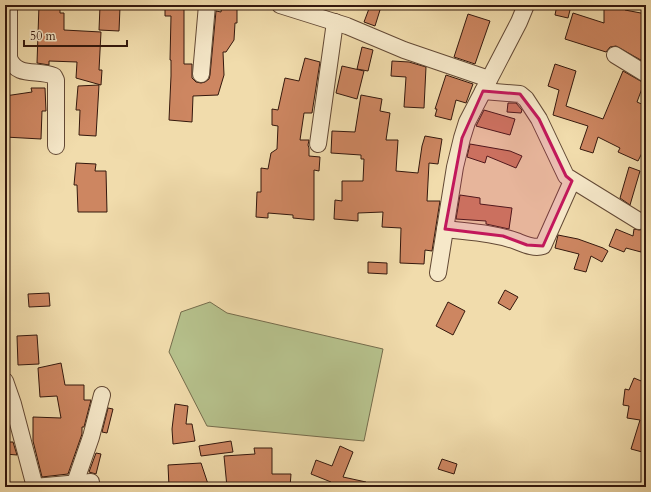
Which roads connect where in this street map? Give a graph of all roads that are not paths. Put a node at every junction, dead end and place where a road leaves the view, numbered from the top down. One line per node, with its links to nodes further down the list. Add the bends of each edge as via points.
1 (9, 5): 11 (street, via 11,64 20,71 48,74 56,80)
2 (207, 5): 7 (street)
3 (526, 5): 9 (street)
4 (286, 6): 5 (street)
5 (335, 22): 9 (street); 10 (street)
6 (615, 56): 8 (street)
7 (201, 74)
8 (646, 74)
9 (486, 85): 12 (street, via 520,94 526,99 539,119 566,176); 14 (street, via 467,122 462,138)
10 (318, 144)
11 (56, 146)
12 (572, 181): 13 (street); 14 (street, via 542,246 538,248 503,236)
13 (639, 221)
14 (445, 229): 15 (street)
15 (438, 273)
16 (5, 381): 19 (street)
17 (102, 395): 18 (street)
18 (75, 483): 19 (street); 20 (street, via 91,482)
19 (35, 487)
20 (91, 487)

